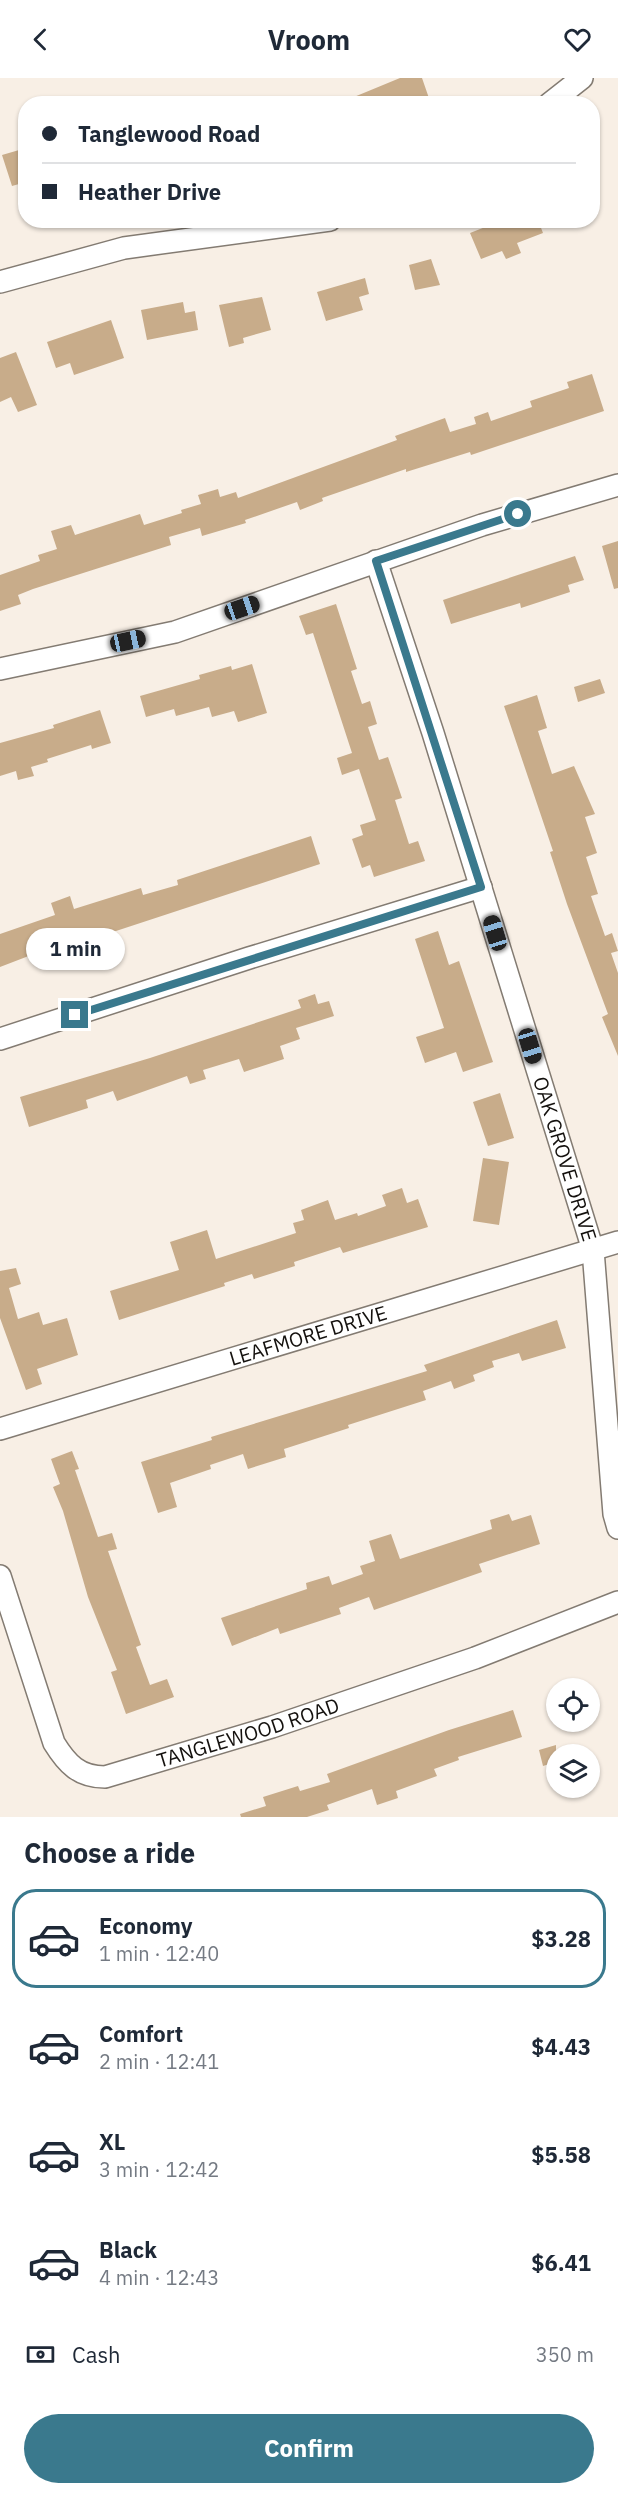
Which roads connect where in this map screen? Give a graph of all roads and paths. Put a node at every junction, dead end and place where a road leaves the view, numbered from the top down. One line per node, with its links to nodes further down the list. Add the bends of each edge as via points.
1 (582, 78): 2 (street)
2 (559, 96)
3 (271, 228): 4 (street, via 123,248)
4 (0, 282)
5 (618, 485): 6 (street)
6 (376, 561): 7 (street, via 175,632); 8 (street, OAK GROVE DRIVE)
7 (0, 669)
8 (481, 887): 9 (street); 11 (street, OAK GROVE DRIVE)
9 (0, 1039)
10 (618, 1242): 11 (street, LEAFMORE DRIVE)
11 (593, 1250): 12 (street, LEAFMORE DRIVE); 13 (street, OAK GROVE DRIVE)
12 (0, 1429)
13 (618, 1528)
14 (0, 1576): 15 (street, TANGLEWOOD ROAD, via 54,1743 66,1763 89,1777 105,1777 272,1727 475,1658)
15 (618, 1602)

